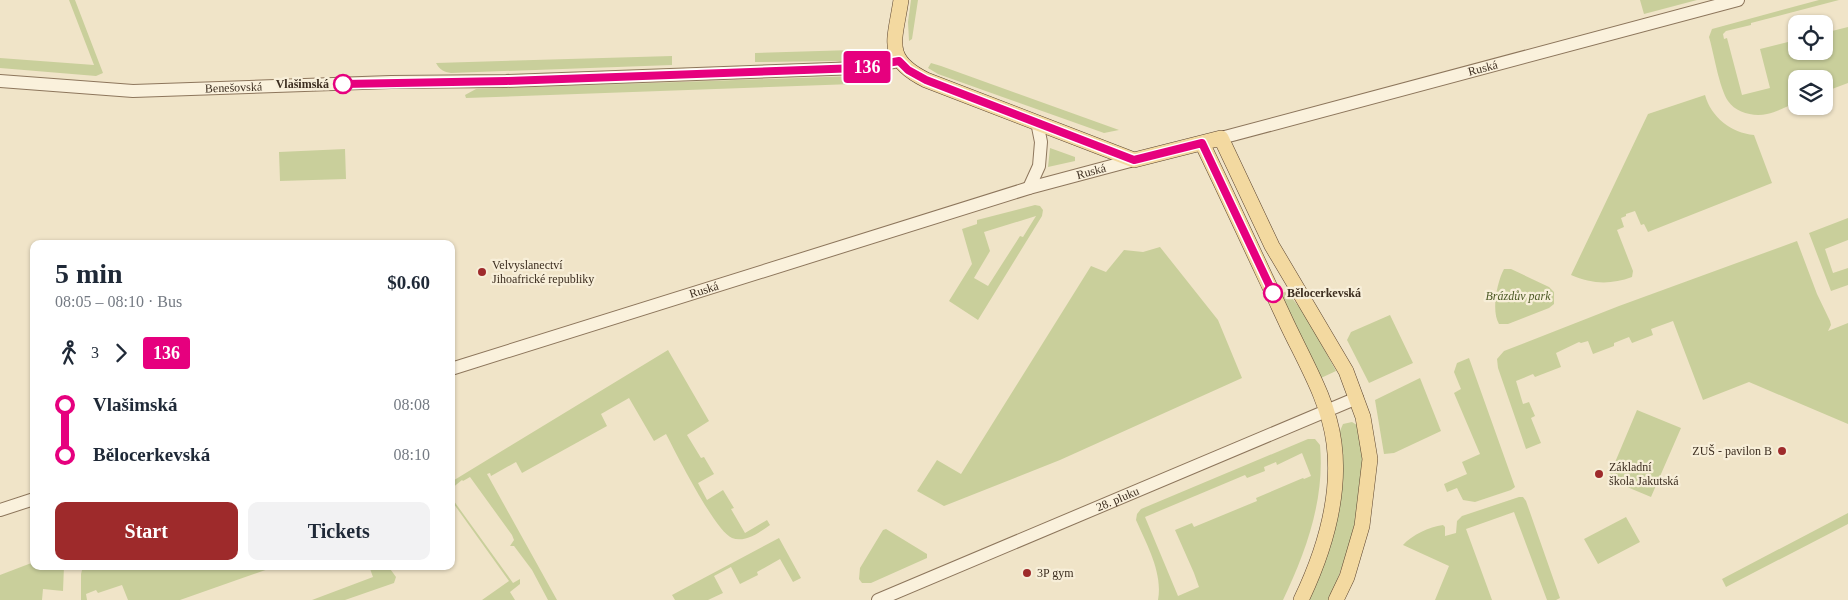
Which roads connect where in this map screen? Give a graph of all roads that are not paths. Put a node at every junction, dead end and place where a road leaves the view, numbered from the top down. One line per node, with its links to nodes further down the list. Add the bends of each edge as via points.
1 (901, 0): 3 (main road, via 895,48)
2 (1738, 0): 6 (street, Ruská)
3 (899, 61): 4 (street, Benešovská, via 859,68 143,90); 5 (main road, via 926,80)
4 (0, 81)
5 (1037, 122): 8 (main road); 9 (street, via 1041,142 1039,166)
6 (1221, 138): 7 (main road, Ruská); 11 (main road, via 1272,246 1346,371)
7 (1202, 143): 8 (main road, Ruská); 12 (main road)
8 (1134, 160): 9 (street, Ruská)
9 (1029, 188): 10 (street, Ruská)
10 (455, 368)
11 (1357, 398): 12 (street, 28. pluku); 17 (main road, via 1370,459 1368,485 1362,526 1347,577)
12 (1327, 412): 15 (street, 28. pluku); 16 (main road, via 1336,464 1332,504 1322,549)
13 (30, 500): 14 (street)
14 (0, 510)
15 (878, 600)
16 (1301, 600)
17 (1336, 600)

